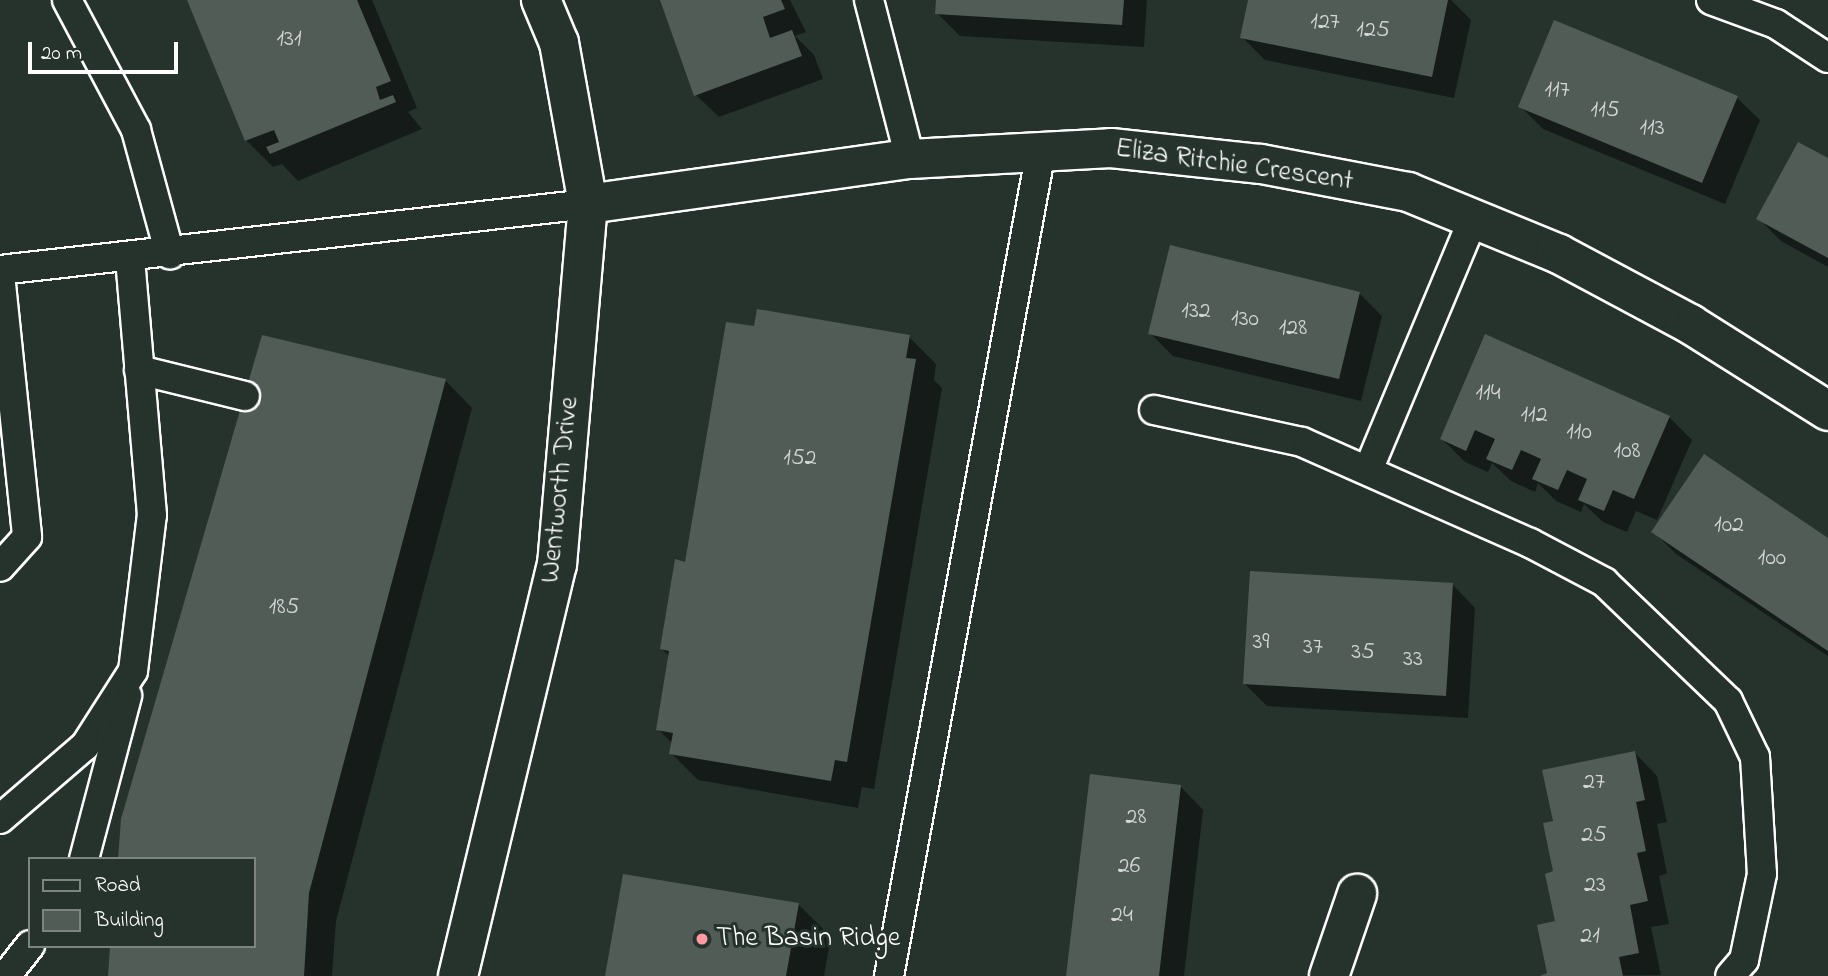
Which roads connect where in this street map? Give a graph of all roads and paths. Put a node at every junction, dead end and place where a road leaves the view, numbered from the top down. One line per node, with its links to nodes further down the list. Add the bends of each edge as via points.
1 (66, 0): 10 (lane, via 136,130)
2 (541, 0): 8 (street, Wentworth Drive, via 559,43)
3 (869, 0): 7 (lane)
4 (1711, 0): 5 (lane, via 1776,24)
5 (1828, 58)
6 (1041, 151): 7 (street, Eliza Ritchie Crescent); 9 (street, Eliza Ritchie Crescent, via 1111,148 1261,164 1408,192); 26 (lane)
7 (910, 159): 8 (street, Eliza Ritchie Crescent)
8 (587, 205): 10 (lane); 25 (street, Wentworth Drive, via 557,565)
9 (1473, 219): 16 (street, Eliza Ritchie Crescent, via 1559,254 1690,324); 17 (lane)
10 (170, 254): 11 (lane)
11 (130, 258): 12 (lane); 13 (lane)
12 (0, 272): 18 (lane, via 27,537)
13 (139, 370): 14 (lane); 19 (lane, via 152,514)
14 (245, 397)
15 (1154, 410): 17 (lane, via 1302,442)
16 (1828, 411)
17 (1369, 468): 28 (lane, via 1604,582 1728,701 1755,757 1762,874 1744,960)
18 (0, 567)
19 (133, 671): 20 (lane, via 85,746); 21 (lane)
20 (0, 819)
21 (85, 857)
22 (1357, 894): 27 (street)
23 (28, 948): 24 (lane)
24 (6, 976)
25 (458, 976)
26 (889, 976)
27 (1329, 976)
28 (1730, 976)

